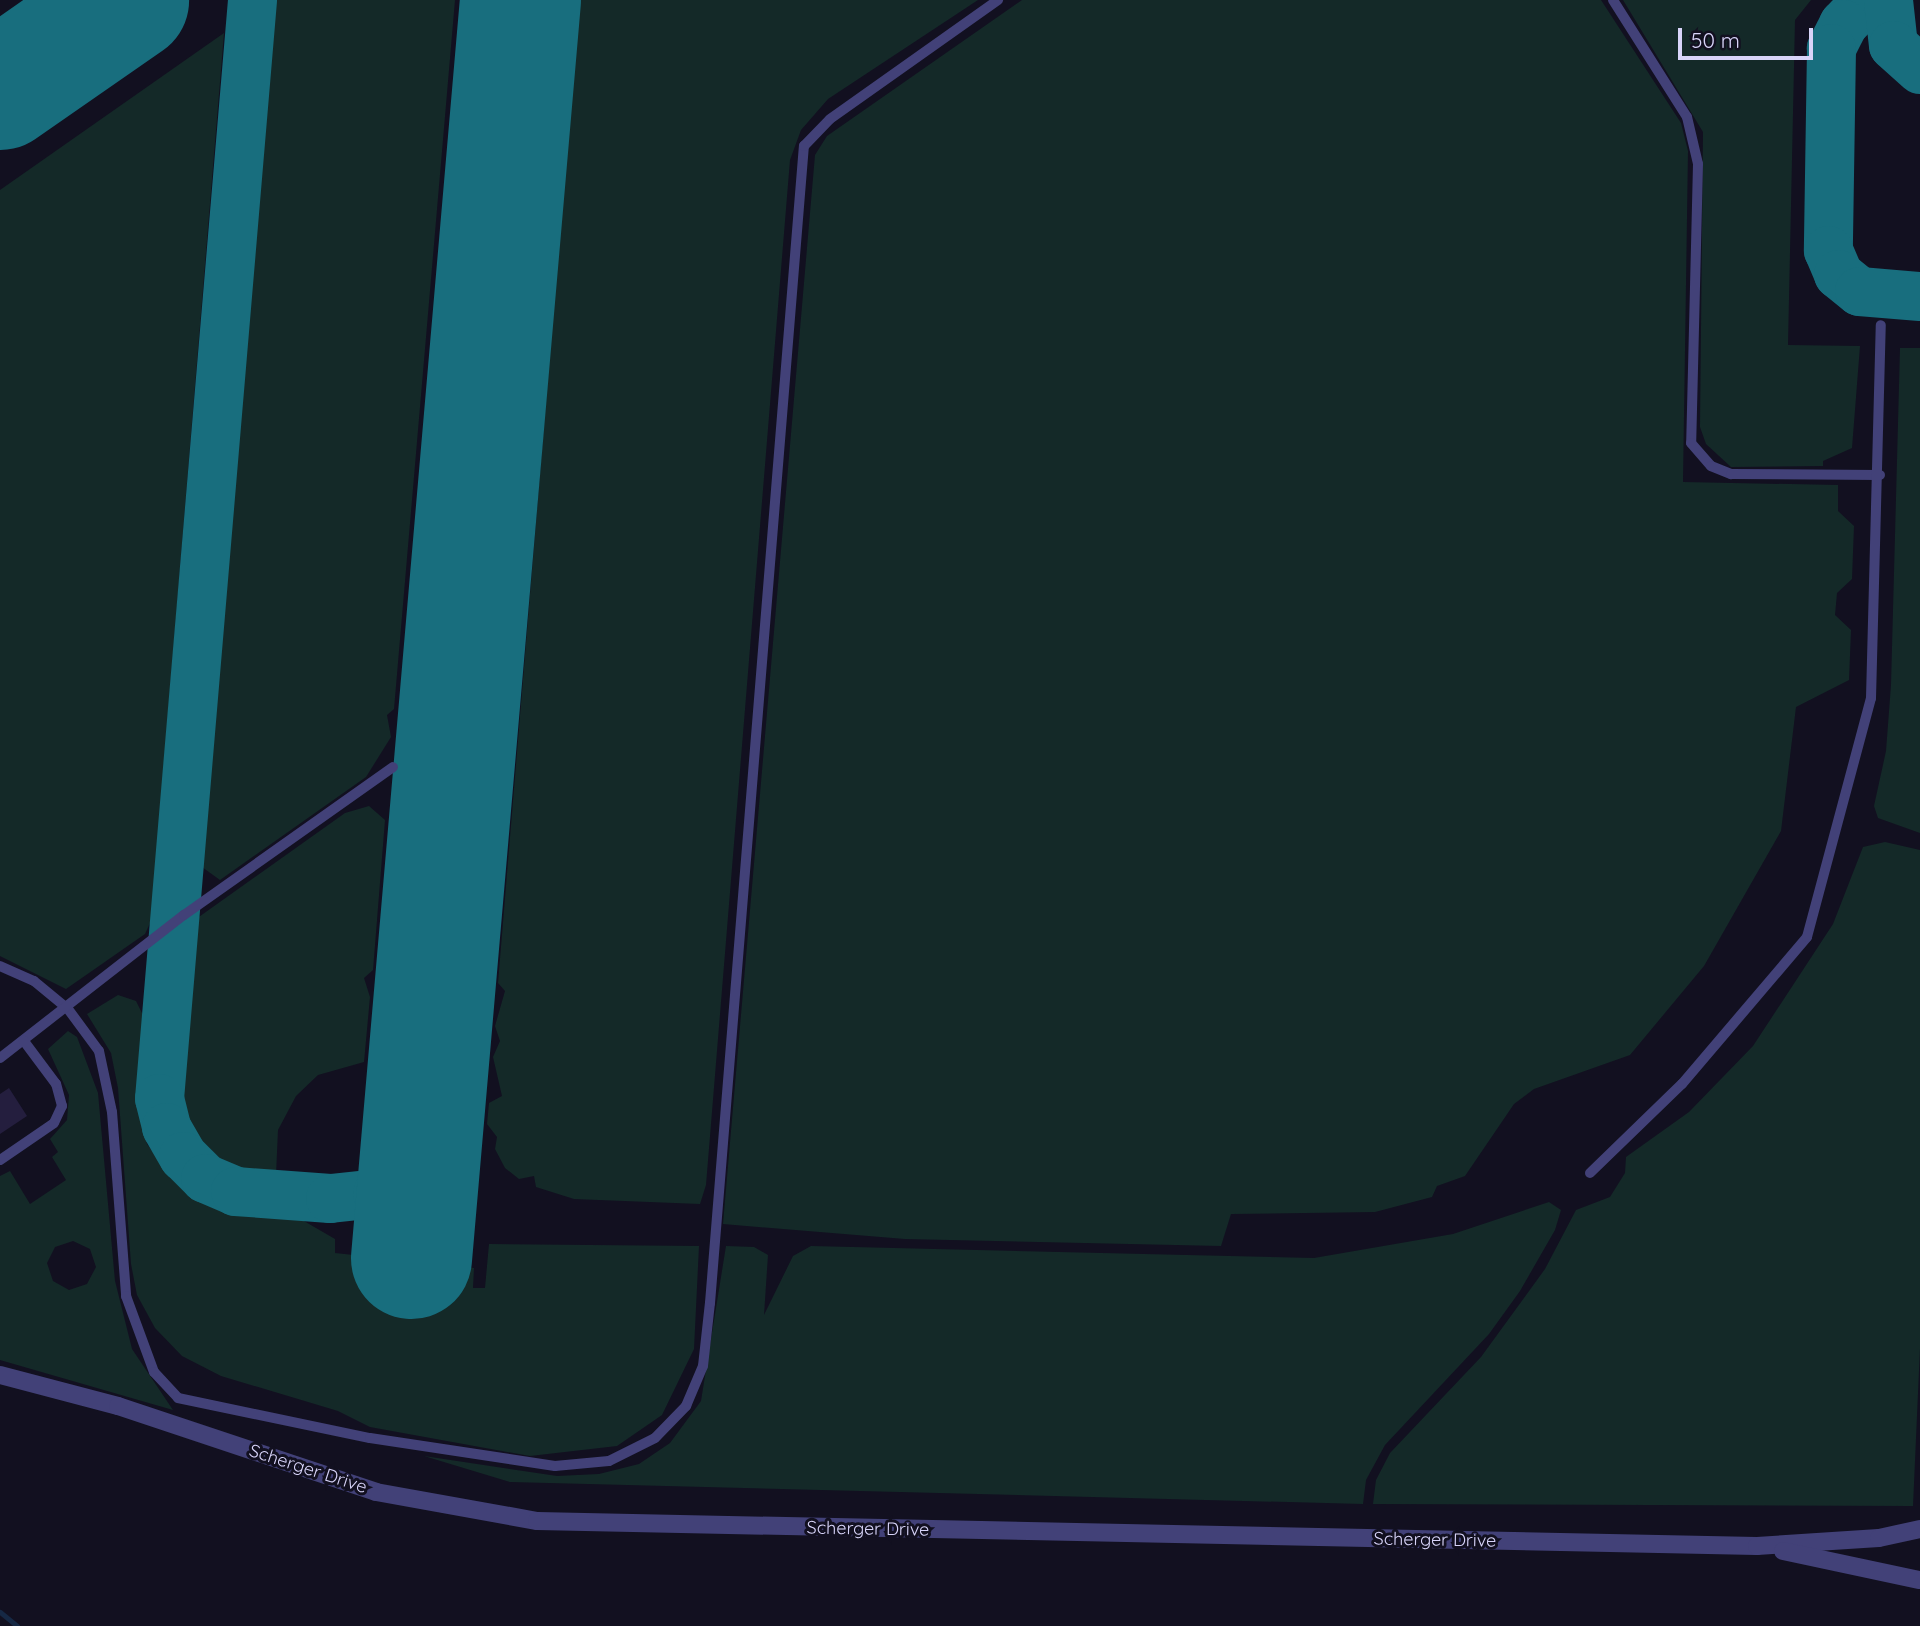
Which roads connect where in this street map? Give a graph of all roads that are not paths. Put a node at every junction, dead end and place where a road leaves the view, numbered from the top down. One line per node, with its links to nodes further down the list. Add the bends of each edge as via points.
1 (998, 0): 7 (lane, via 830,119 804,146 710,1303 703,1366 686,1406 655,1438 609,1461 555,1466 370,1438 178,1398 154,1372 126,1296 107,1076 91,1035)
2 (1613, 0): 4 (lane, via 1687,117 1698,164 1691,443 1711,466 1731,474)
3 (1881, 325): 4 (lane)
4 (1880, 475): 11 (lane, via 1871,698 1807,937 1682,1084)
5 (393, 767): 7 (lane, via 184,915)
6 (0, 966): 7 (lane, via 34,981)
7 (68, 1009): 8 (lane)
8 (24, 1041): 9 (lane); 10 (lane, via 56,1084 62,1106 54,1122)
9 (0, 1058)
10 (0, 1160)
11 (1590, 1173)
12 (0, 1375): 14 (street, Scherger Drive, via 118,1406 376,1492 506,1518)
13 (1920, 1529): 14 (street, Scherger Drive, via 1879,1538)
14 (1757, 1546): 15 (street, Scherger Drive)
15 (1920, 1580)

